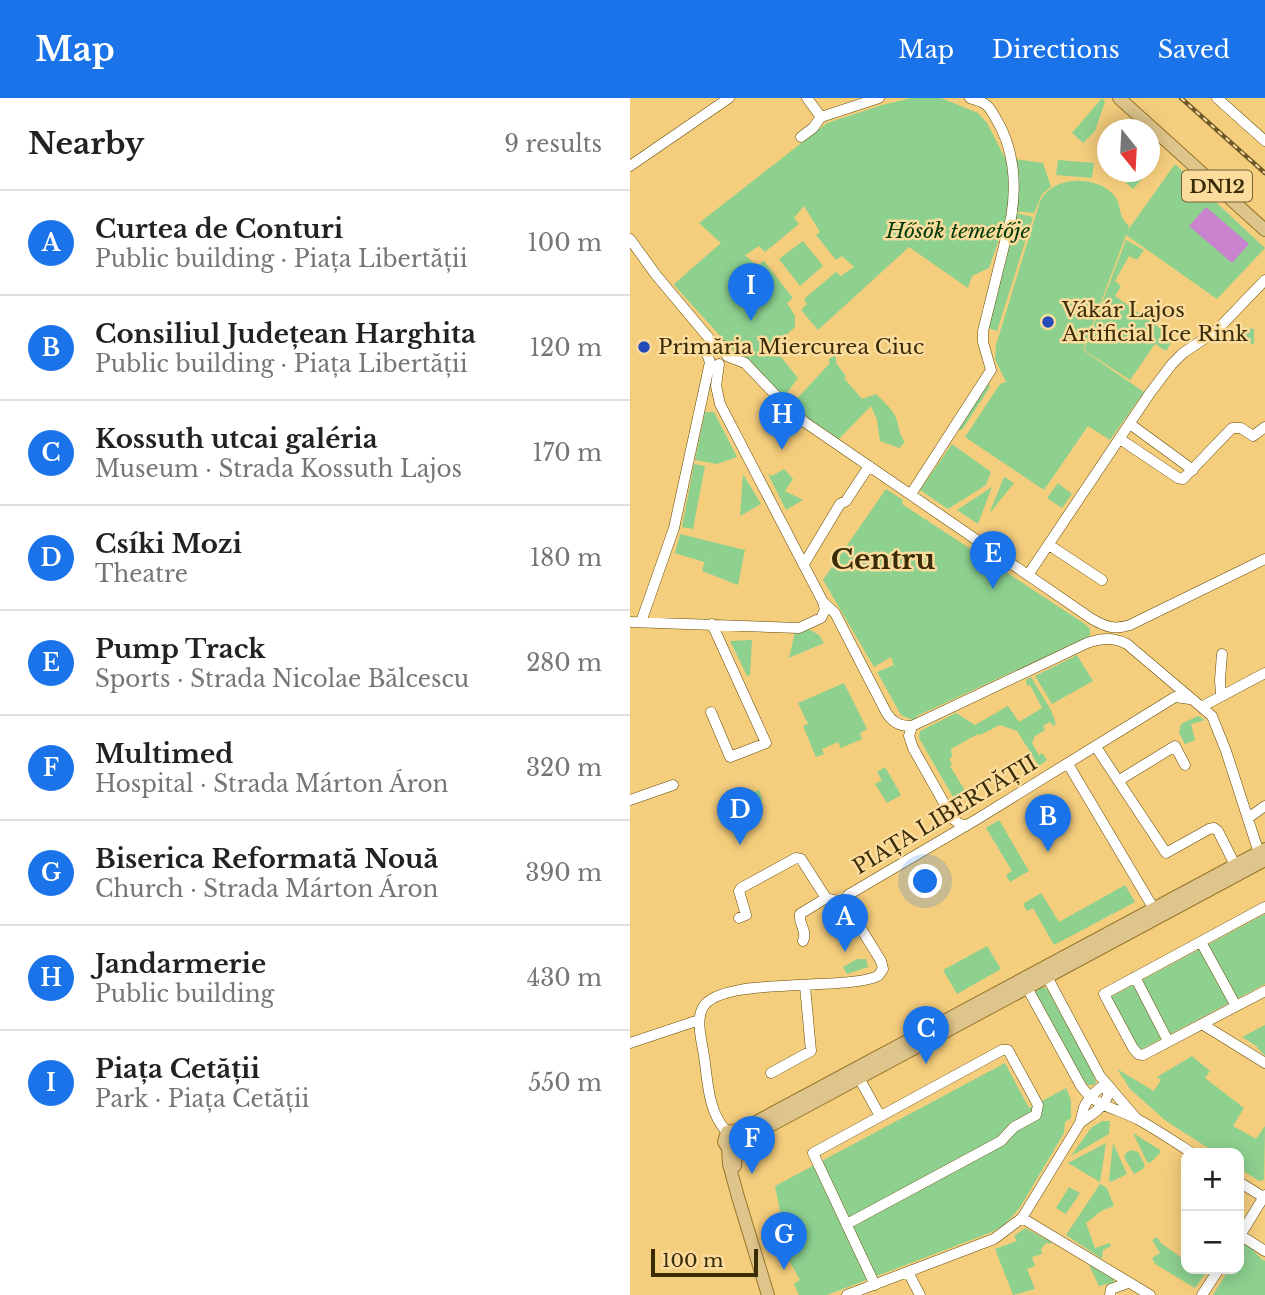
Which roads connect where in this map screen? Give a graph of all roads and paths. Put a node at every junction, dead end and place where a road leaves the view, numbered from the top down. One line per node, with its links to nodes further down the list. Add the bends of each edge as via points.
1 (729, 98): 11 (street)
2 (807, 98): 8 (street)
3 (879, 98): 8 (street)
4 (970, 98): 7 (street)
5 (1119, 98): 12 (main road, DN12)
6 (1217, 98): 10 (street)
7 (990, 101): 25 (street, via 1010,154 1014,186 1011,218 983,331 990,373)
8 (821, 117): 9 (street)
9 (801, 137)
10 (1265, 141)
11 (632, 163)
12 (1265, 230)
13 (630, 239): 15 (street)
14 (1265, 280): 20 (street, via 1216,331 1172,364)
15 (713, 343): 16 (street, via 723,346); 17 (street, via 706,352)
16 (727, 356): 17 (street); 23 (street, via 743,360 797,416)
17 (714, 363): 18 (street); 19 (street)
18 (720, 404): 19 (street); 28 (street)
19 (700, 407): 34 (street, via 674,528)
20 (1130, 424): 22 (street); 24 (street)
21 (1265, 427): 24 (street, via 1253,436 1233,428)
22 (1120, 439): 24 (street, via 1178,478); 26 (street)
23 (869, 466): 25 (street); 28 (street)
24 (1193, 470)
25 (911, 494): 29 (street)
26 (1049, 545): 29 (street); 30 (street)
27 (1265, 559): 36 (street)
28 (804, 564): 31 (street)
29 (1028, 575): 32 (street)
30 (1102, 580)
31 (823, 602): 35 (street, via 823,616 804,627); 46 (street, via 835,613 890,718)
32 (1092, 619): 36 (street, via 1114,629); 37 (street, via 1096,634)
33 (630, 622): 34 (street)
34 (641, 622): 35 (street)
35 (712, 624): 45 (street, via 766,743 730,757)
36 (1130, 625): 38 (street)
37 (1087, 643): 38 (street, via 1104,638); 46 (street)
38 (1127, 644): 41 (street)
39 (1222, 654): 42 (street)
40 (1265, 673): 42 (street)
41 (1171, 681): 43 (street); 44 (street)
42 (1221, 695): 44 (street)
43 (1175, 696): 44 (street); 47 (street)
44 (1199, 703): 54 (street, via 1217,726)
45 (711, 712)
46 (912, 726): 55 (street, via 913,748 953,819)
47 (1096, 747): 48 (street); 50 (street)
48 (1068, 764): 55 (street, PIAȚA LIBERTĂȚII); 61 (street, PIAȚA LIBERTĂȚII)
49 (1185, 765): 50 (street, via 1175,746)
50 (1118, 781): 57 (street, via 1166,853 1214,828)
51 (673, 785): 52 (street)
52 (630, 800)
53 (1265, 806): 54 (street)
54 (1248, 818): 56 (street)
55 (964, 827): 59 (street, PIAȚA LIBERTĂȚII, via 850,893)
56 (1263, 854): 57 (main road); 63 (main road)
57 (1235, 865): 61 (main road)
58 (826, 898): 59 (street, PIAȚA LIBERTĂȚII); 62 (street, via 801,859 793,859 739,891 746,915); 64 (street, via 799,915)
59 (846, 903): 69 (street, PIAȚA LIBERTĂȚII, via 881,961 881,973 873,978)
60 (1265, 907): 65 (street)
61 (1154, 909): 63 (street); 66 (main road)
62 (739, 918)
63 (1146, 925): 66 (main road)
64 (803, 941)
65 (1201, 942): 67 (street); 71 (street)
66 (1045, 974): 68 (main road); 79 (street)
67 (1135, 977): 75 (street); 75 (street, via 1104,994 1138,1054)
68 (1025, 985): 74 (main road); 81 (street)
69 (805, 986): 72 (street, via 718,995 705,1003); 78 (street, via 811,1051)
70 (1265, 990): 71 (street)
71 (1236, 1006): 73 (street)
72 (699, 1020): 76 (street); 90 (street, via 714,1115)
73 (1202, 1024): 75 (street); 77 (street)
74 (930, 1035): 80 (main road); 90 (main road)
75 (1168, 1041)
76 (630, 1043)
77 (1265, 1063)
78 (771, 1073)
79 (1100, 1076): 81 (street, via 1095,1087); 82 (street)
80 (859, 1078): 87 (street); 90 (main road)
81 (1081, 1086): 84 (street); 85 (street)
82 (1109, 1086): 83 (street); 84 (street); 86 (street)
83 (1118, 1096): 86 (street, via 1109,1099); 88 (street)
84 (1090, 1097): 85 (street); 86 (street)
85 (1084, 1107): 89 (street)
86 (1106, 1108): 88 (street); 89 (street)
87 (880, 1116): 95 (street, via 812,1154); 95 (street, via 1005,1049 1038,1107 1036,1115 1001,1141)
88 (1136, 1118): 91 (street)
89 (1080, 1124): 94 (street)
90 (735, 1140): 104 (main road, via 734,1180)
91 (1184, 1148)
92 (1244, 1185): 93 (street)
93 (1264, 1197): 96 (street)
94 (1022, 1218): 99 (street, via 994,1239); 101 (street)
95 (847, 1224): 102 (street)
96 (1244, 1230)
97 (1244, 1238): 98 (street)
98 (1265, 1251)
99 (908, 1272): 102 (street); 106 (street)
100 (1216, 1274): 108 (street)
101 (1128, 1283): 103 (street); 107 (street)
102 (875, 1285): 105 (street)
103 (1111, 1292)
104 (769, 1294)
105 (847, 1295)
106 (920, 1295)
107 (1150, 1295)
108 (1202, 1295)

